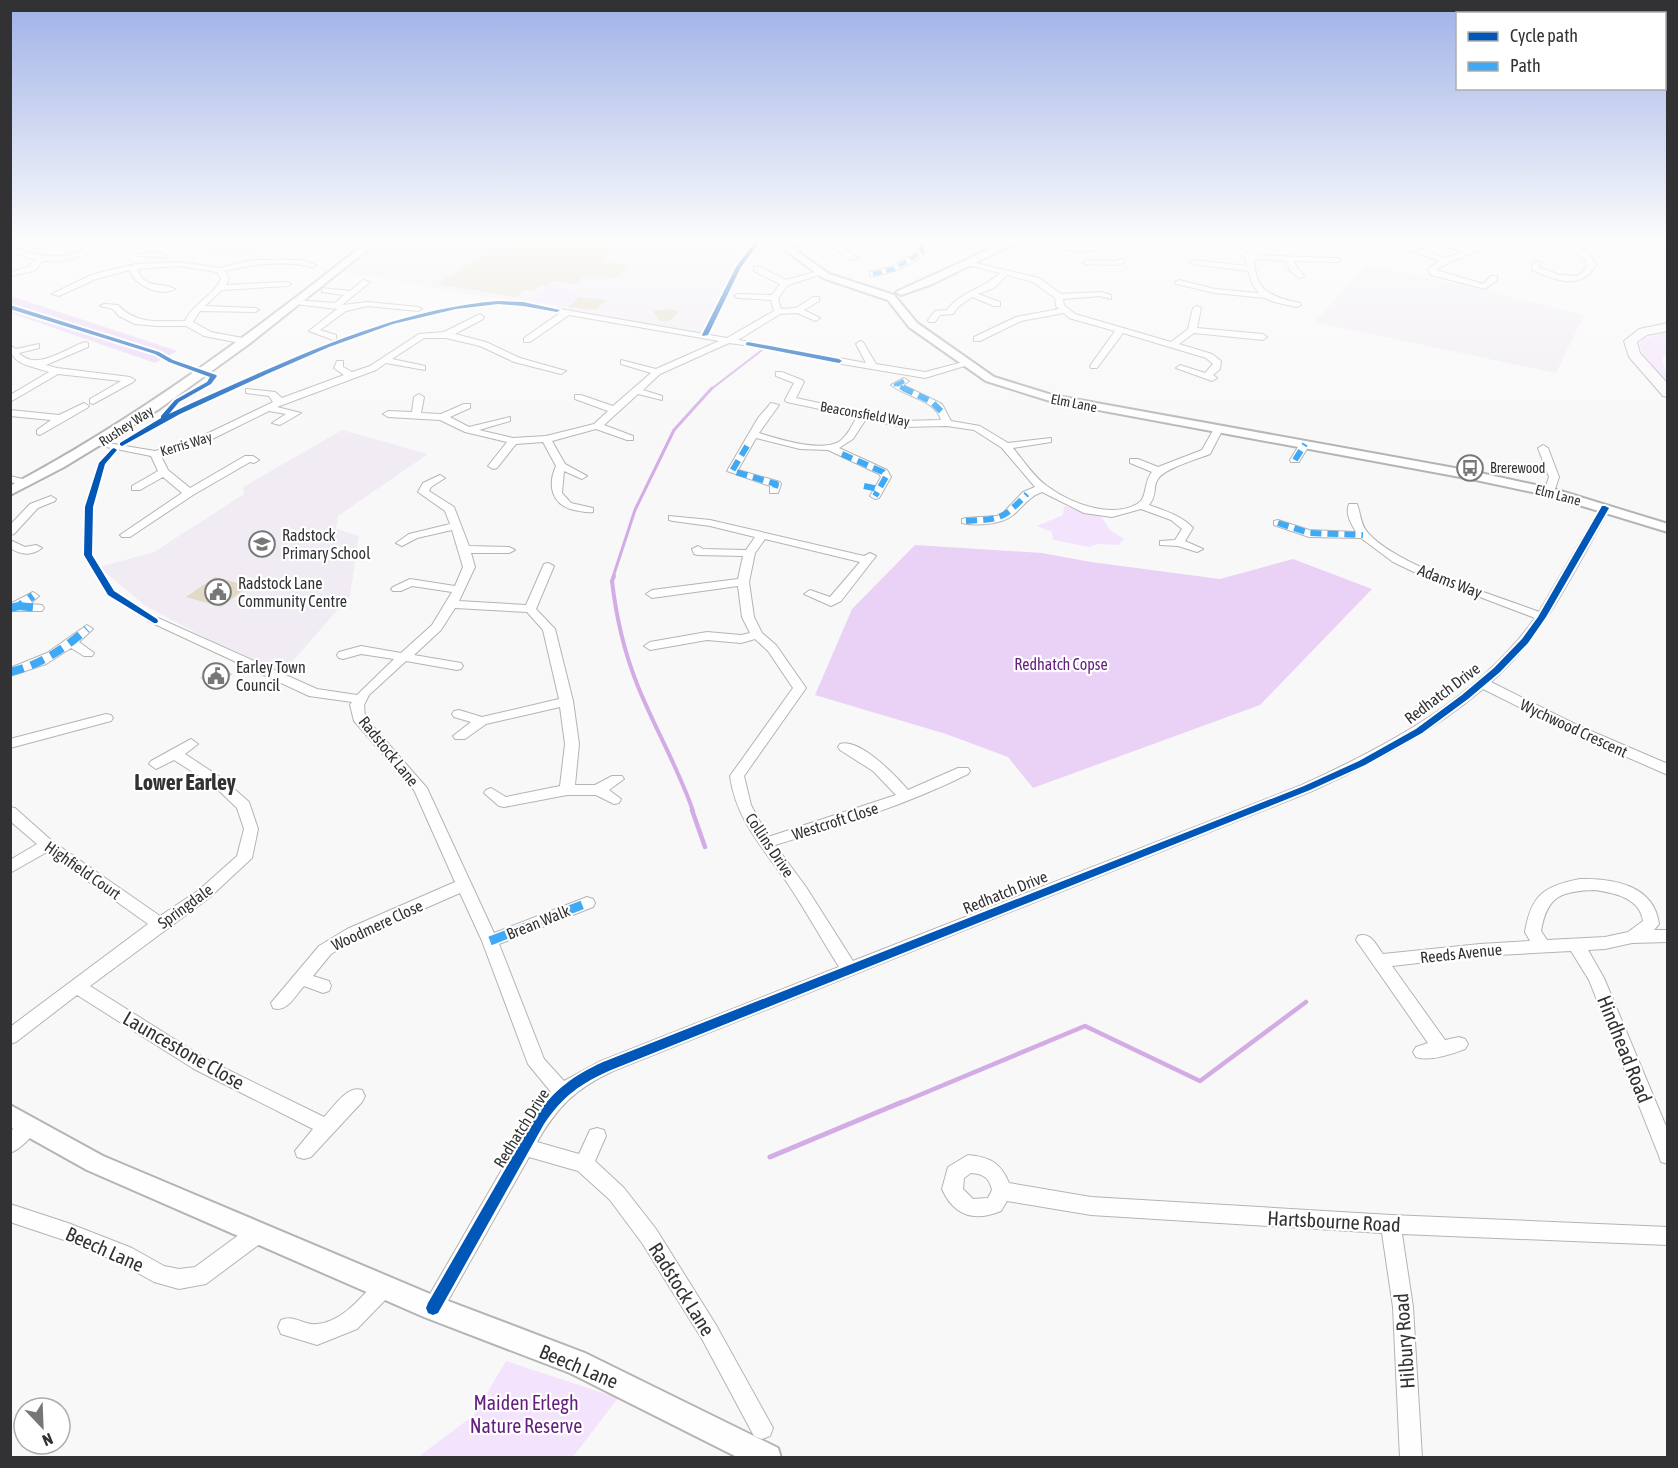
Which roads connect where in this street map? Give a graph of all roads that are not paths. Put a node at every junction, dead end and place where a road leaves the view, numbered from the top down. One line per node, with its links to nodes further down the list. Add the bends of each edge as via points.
1 (340, 307): 28 (street, via 313,331)
2 (117, 308): 22 (street, via 121,316 138,322)
3 (196, 308): 4 (street); 22 (street)
4 (249, 308)
5 (288, 308): 32 (street, Rushey Way)
6 (415, 308): 12 (street)
7 (777, 308): 18 (street)
8 (802, 308): 15 (street)
9 (902, 308): 44 (street, Elm Lane, via 913,325)
10 (955, 308): 21 (street, via 954,314 938,313)
11 (1062, 308): 16 (street)
12 (418, 309)
13 (1197, 309): 24 (street)
14 (557, 310): 17 (street)
15 (798, 310): 18 (street); 20 (street)
16 (1065, 311): 25 (street); 30 (street, via 1019,319)
17 (567, 312): 29 (street); 31 (street)
18 (778, 312): 29 (street)
19 (480, 317): 26 (street, Kerris Way)
20 (816, 318)
21 (932, 320)
22 (188, 322): 32 (street, via 196,330 216,337)
23 (1668, 327): 59 (main road, via 1642,332 1630,341 1634,354)
24 (1192, 330): 27 (street, via 1250,332); 35 (street)
25 (1120, 331): 35 (street); 48 (street)
26 (446, 335): 39 (street, Kerris Way, via 483,344); 40 (street, Kerris Way, via 422,336)
27 (1263, 337)
28 (333, 338)
29 (729, 339): 33 (street); 54 (street)
30 (977, 339)
31 (527, 340)
32 (245, 341): 89 (street, Rushey Way)
33 (748, 344)
34 (860, 344): 47 (street)
35 (1174, 344): 50 (street, via 1218,363 1209,377)
36 (85, 345): 45 (street)
37 (36, 346): 38 (street)
38 (13, 349): 45 (street, via 19,359)
39 (517, 360): 46 (street); 53 (street, Kerris Way)
40 (387, 361): 49 (street); 56 (street, Kerris Way)
41 (624, 362): 54 (street)
42 (340, 363): 56 (street, via 338,368)
43 (844, 364): 47 (street)
44 (967, 364): 47 (street, via 925,375); 81 (street, Elm Lane, via 990,379 1050,398)
45 (37, 365): 51 (street)
46 (505, 366)
47 (872, 366)
48 (1094, 366)
49 (422, 368)
50 (1180, 368)
51 (57, 371): 57 (street); 65 (street)
52 (130, 371): 57 (street)
53 (561, 371)
54 (657, 372): 61 (street)
55 (779, 374): 66 (street, via 804,382)
56 (352, 376): 67 (street, Kerris Way)
57 (119, 378): 76 (street, via 129,380)
58 (896, 384): 79 (street, via 914,396 935,402 944,411)
59 (1666, 389)
60 (249, 391): 67 (street, via 272,394)
61 (636, 391): 64 (street); 70 (street)
62 (419, 397): 73 (street)
63 (578, 397): 70 (street)
64 (659, 398)
65 (10, 399)
66 (790, 400): 74 (street, Beaconsfield Way); 84 (street, Beaconsfield Way, via 774,402)
67 (278, 403): 69 (street, Kerris Way)
68 (467, 406): 75 (street)
69 (267, 408): 78 (street, via 299,412); 94 (street, Kerris Way, via 198,442)
70 (614, 410): 80 (street)
71 (10, 413): 76 (street)
72 (388, 414): 73 (street)
73 (416, 414): 75 (street)
74 (863, 416): 79 (street, Beaconsfield Way, via 902,424); 92 (street, via 850,436)
75 (442, 417): 83 (street)
76 (60, 418): 82 (street)
77 (507, 419): 83 (street)
78 (277, 423)
79 (947, 423): 91 (street, Beaconsfield Way, via 976,428)
80 (597, 426): 85 (street); 86 (street)
81 (1218, 429): 90 (street, Elm Lane); 100 (street, via 1206,452)
82 (40, 432)
83 (463, 432): 88 (street)
84 (755, 435): 92 (street); 106 (street, via 732,471)
85 (630, 438)
86 (546, 439): 88 (street); 99 (street)
87 (1048, 440): 91 (street)
88 (513, 441): 98 (street)
89 (100, 443): 94 (street, Kerris Way); 105 (street, Rushey Way)
90 (1305, 444): 96 (street); 111 (street, Elm Lane)
91 (1006, 446): 109 (street, Beaconsfield Way)
92 (831, 448): 107 (street, via 883,472 886,477 876,493)
93 (1543, 448): 111 (street, via 1554,477)
94 (155, 454): 101 (street)
95 (248, 458): 112 (street)
96 (1295, 460)
97 (1134, 461): 100 (street)
98 (493, 466)
99 (561, 466): 102 (street); 119 (street, via 557,494 567,505)
100 (1158, 471): 116 (street, via 1151,480 1150,497)
101 (163, 473): 108 (street); 112 (street)
102 (582, 476)
103 (440, 478): 114 (street, via 423,492)
104 (10, 479): 105 (street)
105 (27, 483): 110 (street, Rushey Way)
106 (778, 484)
107 (864, 486)
108 (136, 488)
109 (1042, 488): 116 (street, Beaconsfield Way, via 1088,511 1112,514); 124 (street, via 1027,494 1008,514)
110 (10, 492)
111 (1549, 492): 118 (street, Elm Lane)
112 (189, 493): 122 (street)
113 (51, 500): 129 (street, via 34,506)
114 (435, 500): 115 (street); 127 (street, via 450,509)
115 (423, 504)
116 (1142, 506): 136 (street, via 1175,518 1188,528)
117 (1353, 506): 131 (street, via 1354,519)
118 (1605, 508): 128 (street, Elm Lane); 154 (street, Redhatch Drive)
119 (589, 510)
120 (976, 511): 124 (street, via 976,516)
121 (143, 512): 122 (street)
122 (155, 515): 130 (street)
123 (673, 518): 132 (street)
124 (988, 520): 125 (street)
125 (966, 521)
126 (1278, 523): 131 (street, via 1293,531)
127 (456, 526): 134 (street, via 409,532); 138 (street)
128 (1668, 528)
129 (10, 532)
130 (126, 535)
131 (1363, 535): 154 (street, Adams Way, via 1418,570)
132 (762, 536): 142 (street, Collins Drive); 148 (street, via 868,558 831,602 823,603)
133 (10, 543): 137 (street, via 22,555)
134 (402, 543)
135 (1164, 543): 136 (street)
136 (1179, 543): 140 (street)
137 (36, 548)
138 (465, 549): 141 (street); 146 (street, via 469,567)
139 (698, 549): 142 (street)
140 (1197, 549)
141 (509, 550)
142 (749, 553): 144 (street, Collins Drive)
143 (550, 571): 153 (street)
144 (743, 582): 147 (street); 157 (street, Collins Drive, via 748,617)
145 (397, 589): 146 (street, via 408,578)
146 (459, 590): 150 (street)
147 (657, 592)
148 (810, 594)
149 (33, 596): 151 (street)
150 (452, 604): 153 (street); 162 (street, via 437,627)
151 (15, 607): 152 (street)
152 (38, 608)
153 (530, 609): 167 (street, via 549,629)
154 (1542, 617): 165 (street, Redhatch Drive, via 1525,641)
155 (154, 621): 166 (street, Radstock Lane, via 314,693)
156 (87, 629): 158 (street)
157 (757, 635): 159 (street, via 741,639 707,636); 186 (street, Collins Drive, via 772,648 800,688 737,776 737,790)
158 (72, 643): 160 (street); 164 (street, via 35,664)
159 (650, 646)
160 (88, 653)
161 (342, 655): 162 (street, via 361,645)
162 (404, 658): 163 (street); 166 (street, via 372,683)
163 (457, 666)
164 (11, 672)
165 (1482, 683): 177 (street, Wychwood Crescent); 199 (street, Redhatch Drive, via 1419,731 1334,777)
166 (359, 699): 189 (street, Radstock Lane, via 359,718 420,788)
167 (566, 700): 170 (street); 180 (street, via 572,744)
168 (459, 714): 170 (street)
169 (106, 718): 172 (street, via 79,718)
170 (482, 721): 171 (street)
171 (460, 736)
172 (10, 744)
173 (191, 744): 175 (street)
174 (844, 747): 183 (street, via 888,774)
175 (175, 754): 176 (street); 191 (street, Springdale, via 218,782 244,806 251,829 244,858 204,894)
176 (156, 764)
177 (1668, 770)
178 (963, 771): 183 (street, Westcroft Close, via 945,789)
179 (617, 779): 181 (street)
180 (567, 790): 181 (street); 182 (street, via 500,807)
181 (598, 790): 184 (street)
182 (491, 793)
183 (905, 796): 186 (street, Westcroft Close)
184 (614, 799)
185 (10, 812): 187 (street, Highfield Court)
186 (765, 843): 199 (street, Collins Drive)
187 (47, 845): 188 (street); 191 (street, Highfield Court)
188 (10, 868)
189 (463, 885): 195 (street, Radstock Lane); 200 (street, Woodmere Close, via 352,933 325,950)
190 (587, 903): 195 (street, Brean Walk)
191 (160, 924): 201 (street, Springdale)
192 (1668, 936): 193 (street, Reeds Avenue)
193 (1632, 937): 196 (street, Reeds Avenue, via 1605,944); 197 (street, via 1651,924 1645,904 1613,887 1586,884 1566,887 1541,902 1533,932)
194 (1364, 940): 198 (street)
195 (490, 941): 206 (street, Radstock Lane, via 537,1064)
196 (1575, 945): 197 (street, Reeds Avenue); 214 (street, Hindhead Road, via 1606,1000)
197 (1542, 946): 198 (street, Reeds Avenue)
198 (1379, 961): 205 (street, via 1450,1046)
199 (850, 969): 206 (street, Redhatch Drive, via 581,1077)
200 (300, 978): 202 (street); 203 (street, Woodmere Close)
201 (76, 986): 204 (street, Springdale); 209 (street, Launcestone Close, via 200,1064)
202 (323, 986)
203 (279, 1003)
204 (10, 1037)
205 (1422, 1052)
206 (562, 1091): 212 (street, Redhatch Drive)
207 (356, 1096): 209 (street)
208 (20, 1121): 211 (street, Beech Lane); 219 (street, Beech Lane, via 95,1163)
209 (327, 1127): 213 (street)
210 (597, 1136): 215 (street)
211 (10, 1145)
212 (525, 1147): 215 (street, Radstock Lane); 222 (street, Redhatch Drive)
213 (304, 1150)
214 (1668, 1156)
215 (584, 1164): 224 (street, Radstock Lane, via 617,1194 649,1236 709,1332)
216 (1002, 1191): 218 (street, Hartsbourne Road, via 1091,1206)
217 (10, 1213): 219 (street, Beech Lane, via 68,1232 125,1255 161,1275 179,1279 199,1277)
218 (1391, 1224): 220 (street, Hartsbourne Road); 226 (street, Hilbury Road, via 1403,1307)
219 (258, 1233): 221 (street, Beech Lane)
220 (1668, 1236)
221 (385, 1286): 222 (street, Beech Lane); 223 (street, via 350,1322 317,1335)
222 (433, 1308): 225 (street, Beech Lane, via 581,1364)
223 (288, 1327)
224 (762, 1428)
225 (768, 1458)
226 (1411, 1458)

